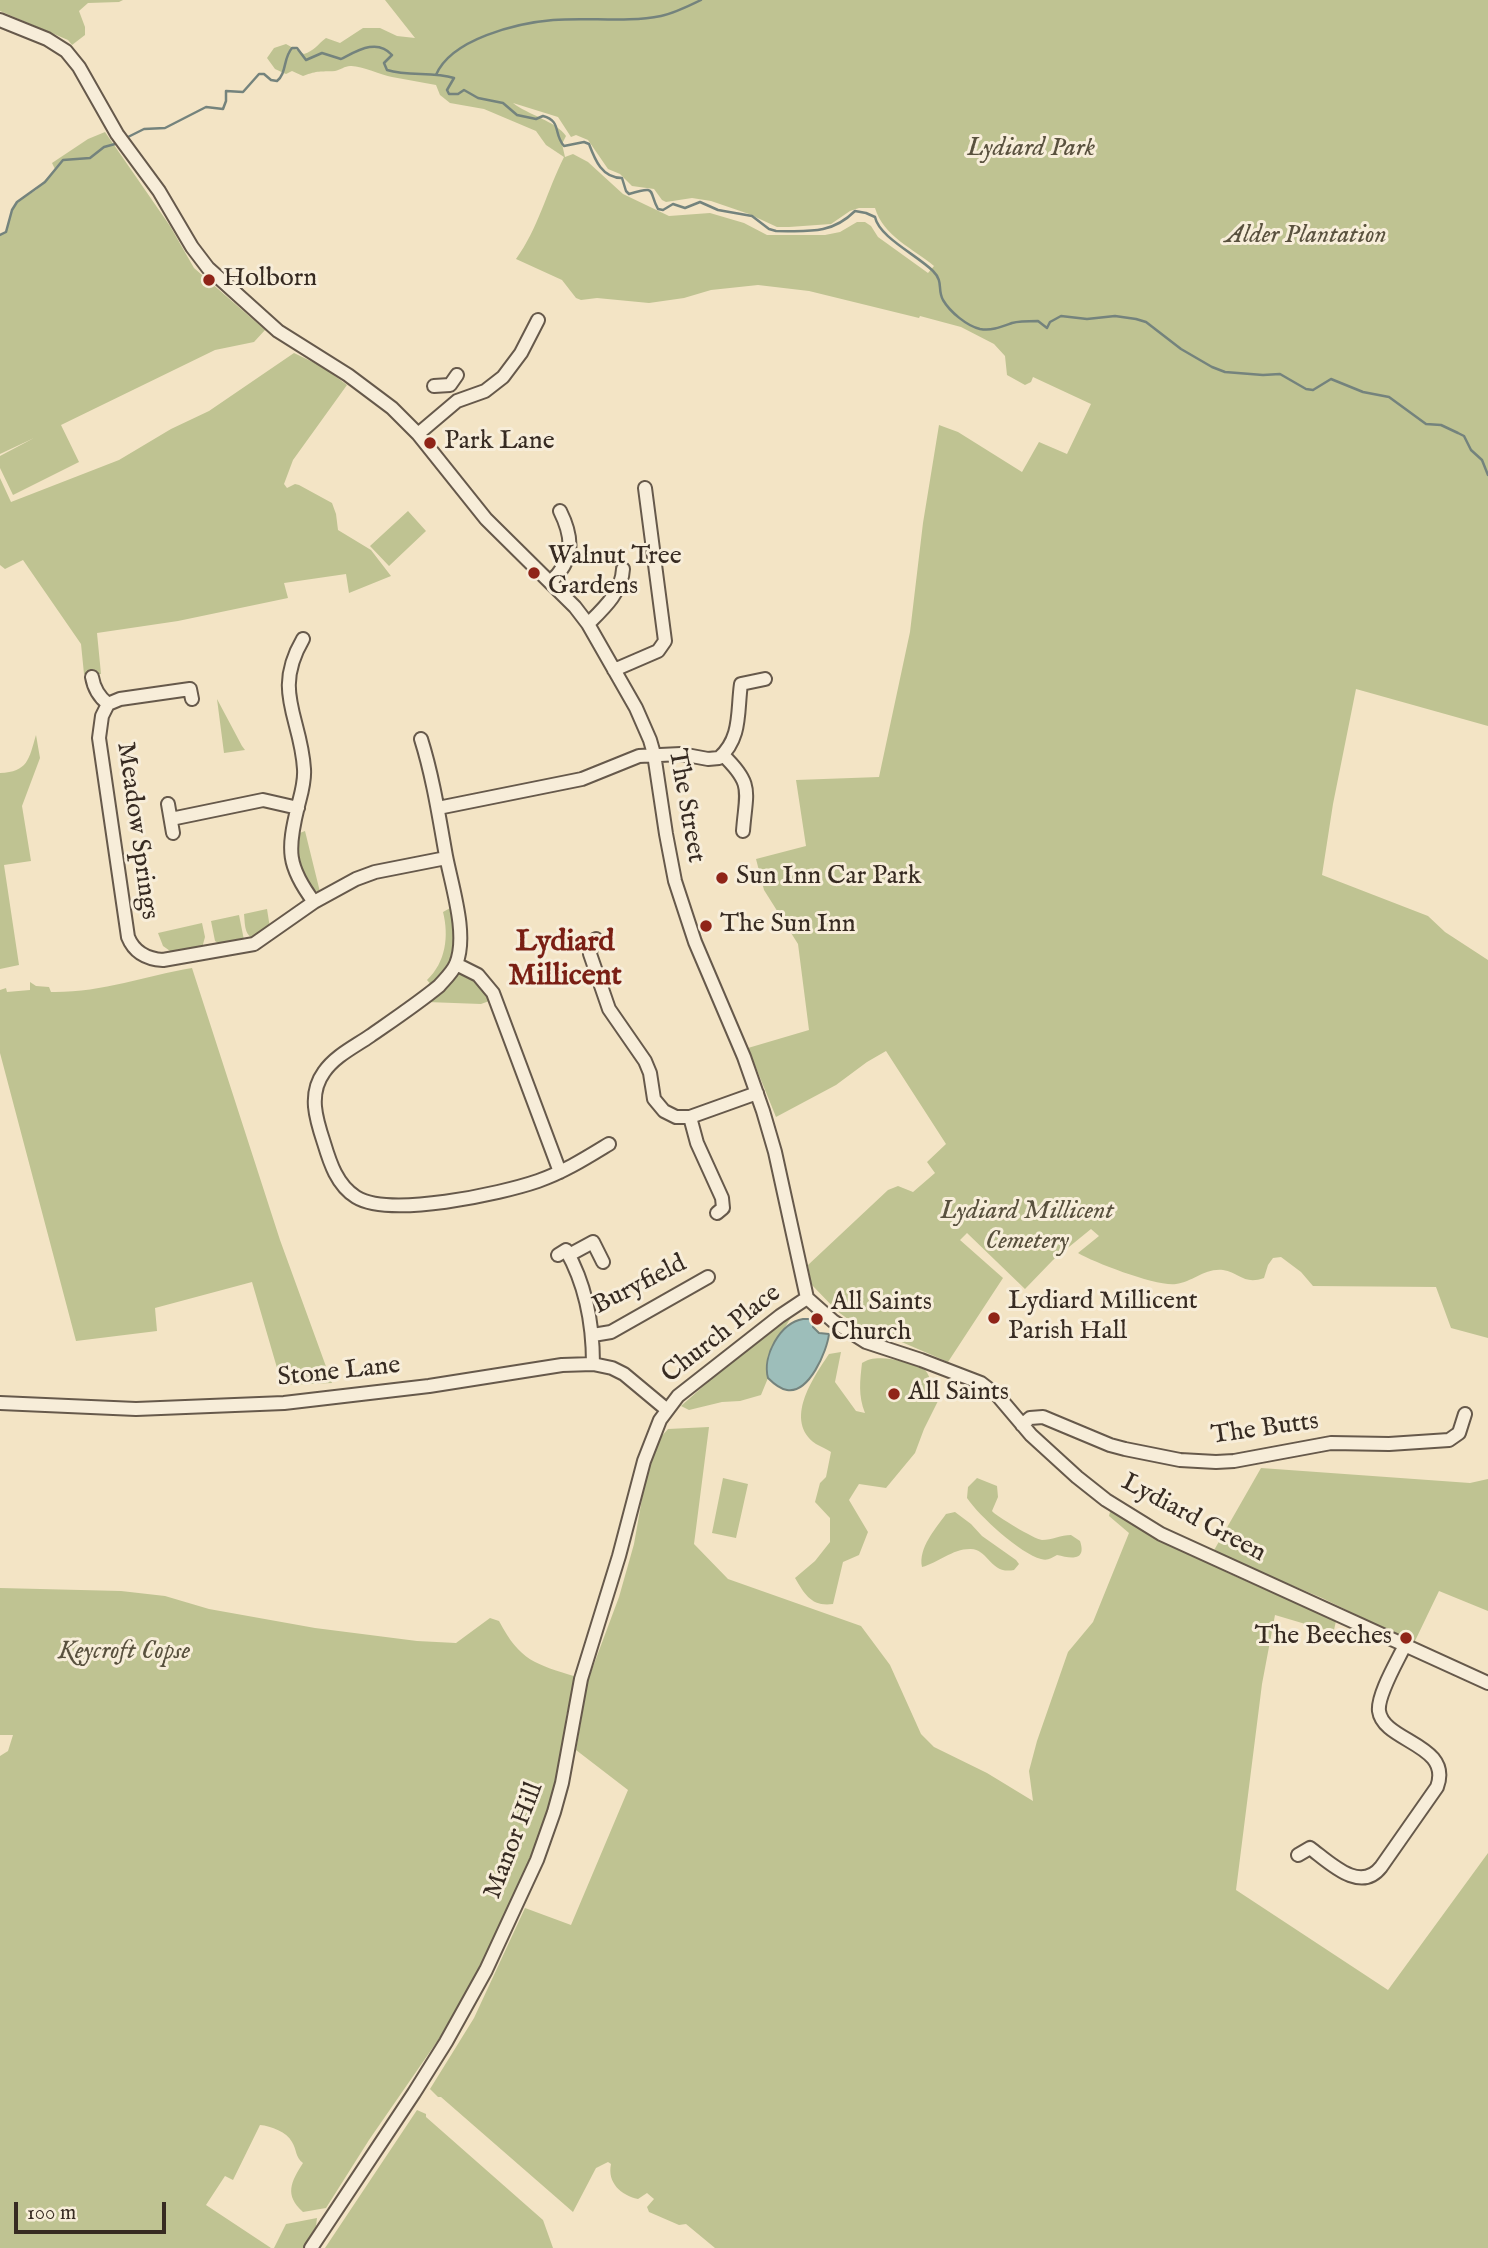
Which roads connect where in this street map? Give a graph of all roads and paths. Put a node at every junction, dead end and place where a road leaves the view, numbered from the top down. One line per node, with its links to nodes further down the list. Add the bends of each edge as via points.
1 (0, 20): 5 (street, via 47,39 73,59 117,134 208,268 278,331 368,389)
2 (538, 320): 4 (street, via 503,377 485,391)
3 (434, 386): 4 (street, via 453,380)
4 (457, 401): 5 (street)
5 (418, 434): 9 (street, The Street, via 486,519)
6 (645, 488): 12 (street, via 665,641 658,651)
7 (560, 511): 9 (street, via 569,553 565,567)
8 (623, 569): 10 (street, via 610,601)
9 (550, 582): 10 (street, The Street)
10 (588, 624): 12 (street, The Street)
11 (303, 639): 21 (street, via 291,663 289,684 304,771)
12 (614, 670): 18 (street, The Street)
13 (92, 677): 16 (street, via 93,686)
14 (765, 679): 19 (street, via 741,684 736,733)
15 (190, 689): 16 (street)
16 (108, 704): 27 (street, Meadow Springs, via 99,738 127,933 133,947 148,957 168,960 254,944)
17 (421, 739): 22 (street)
18 (654, 754): 19 (street, via 714,759); 22 (street, via 632,757 582,779); 30 (street, The Street, via 676,881 695,942)
19 (723, 755): 24 (street, via 746,782)
20 (168, 804): 23 (street)
21 (298, 808): 23 (street, via 263,800); 27 (street, via 291,858)
22 (438, 808): 26 (street)
23 (171, 819): 25 (street)
24 (743, 831)
25 (173, 833)
26 (446, 858): 27 (street, via 366,875); 29 (street, via 458,914)
27 (314, 902)
28 (588, 942): 31 (street, via 606,1002 645,1061 657,1103 670,1114)
29 (456, 964): 33 (street, via 478,975 493,993); 33 (street, via 439,986 324,1071 314,1093 314,1108 336,1176 354,1196 367,1202 403,1206 502,1191)
30 (757, 1093): 31 (street); 37 (street, The Street, via 775,1152)
31 (690, 1117): 34 (street, via 722,1198 723,1208)
32 (609, 1144): 33 (street)
33 (560, 1172)
34 (717, 1213)
35 (603, 1262): 38 (street, Buryfield, via 593,1242 564,1255 582,1288)
36 (708, 1278): 38 (street, Buryfield, via 611,1332)
37 (807, 1298): 41 (street, Church Place); 43 (street, Lydiard Green, via 866,1342 981,1382)
38 (593, 1335): 39 (street, Buryfield)
39 (593, 1364): 40 (street, Stone Lane, via 284,1403 136,1409); 41 (street, Stone Lane, via 624,1374)
40 (0, 1403)
41 (666, 1409): 47 (street, Manor Hill, via 637,1485 581,1679 558,1800 537,1860 486,1970 446,2042)
42 (1465, 1413): 43 (street, The Butts, via 1459,1433 1449,1440 1331,1443 1216,1462 1125,1449 1043,1418 1030,1418)
43 (1022, 1425): 44 (street, Lydiard Green, via 1090,1488 1161,1534)
44 (1405, 1645): 45 (street, Lydiard Green); 46 (street, via 1381,1699 1380,1714 1386,1724 1446,1769 1372,1876 1352,1876)
45 (1488, 1684)
46 (1306, 1846)
47 (311, 2248)

